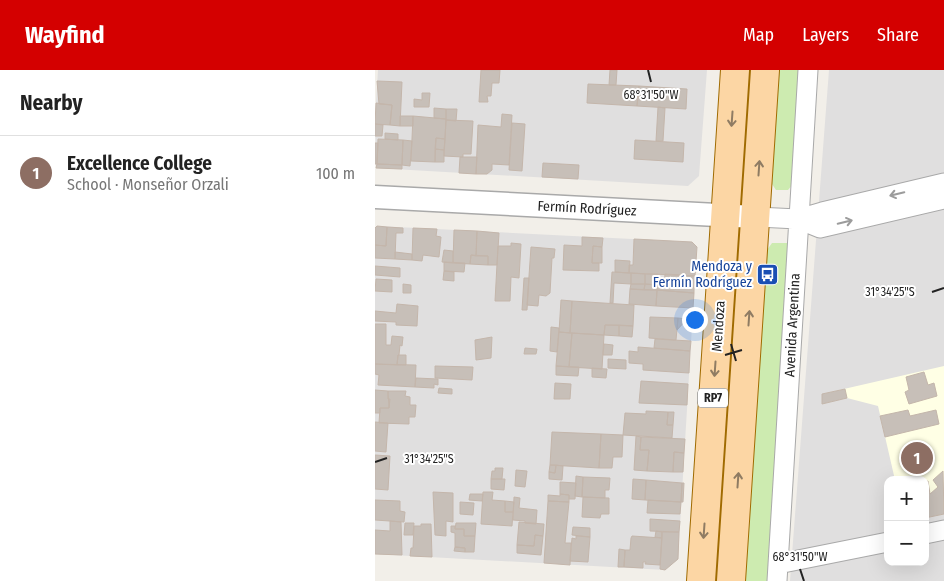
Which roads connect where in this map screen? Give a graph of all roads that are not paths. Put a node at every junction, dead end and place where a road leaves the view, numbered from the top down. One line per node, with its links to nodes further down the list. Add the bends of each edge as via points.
1 (735, 70): 7 (main road, Mendoza / RP7, one-way to 7)
2 (765, 70): 8 (main road, RP7, one-way to 2)
3 (808, 70): 9 (street, Avenida Argentina)
4 (944, 183): 9 (street, Fermín Rodríguez, one-way to 9)
5 (375, 197): 7 (street, Fermín Rodríguez)
6 (944, 199): 9 (street, Fermín Rodríguez, one-way to 6, via 820,228)
7 (725, 216): 8 (street, Fermín Rodríguez); 14 (main road, Mendoza / RP7, one-way to 14)
8 (755, 217): 9 (street, Fermín Rodríguez); 15 (main road, RP7, one-way to 8)
9 (799, 219): 13 (street, Avenida Argentina)
10 (944, 530): 11 (street)
11 (929, 533)
12 (884, 543): 13 (street)
13 (777, 573)
14 (701, 581)
15 (731, 581)

